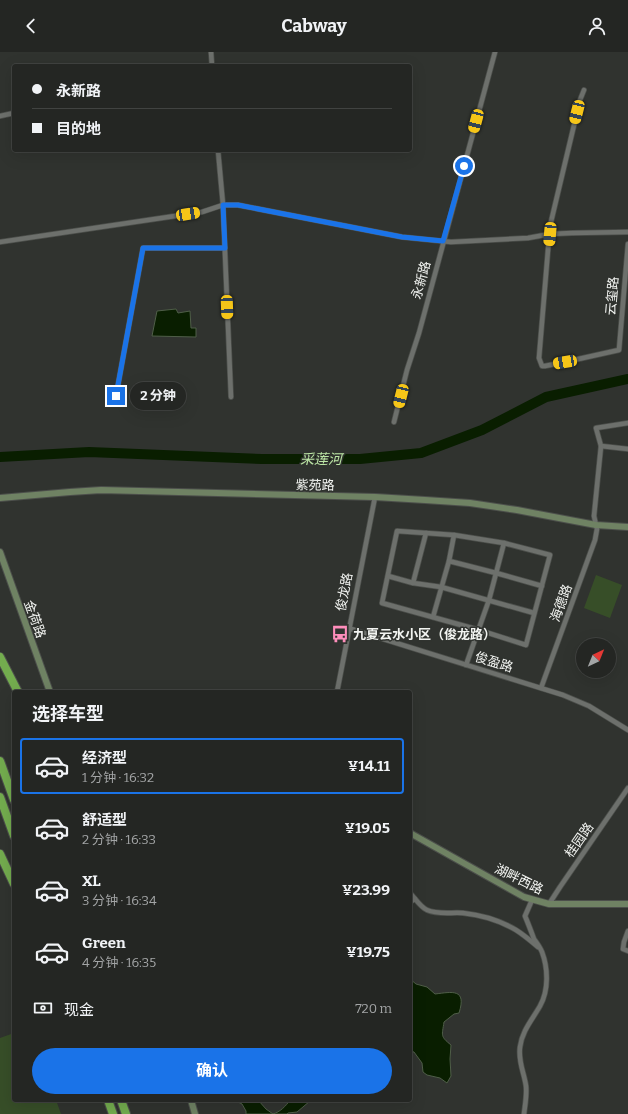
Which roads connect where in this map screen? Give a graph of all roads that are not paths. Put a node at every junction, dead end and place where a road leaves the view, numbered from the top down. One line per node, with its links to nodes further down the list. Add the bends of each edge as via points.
1 (211, 52): 3 (street)
2 (495, 52): 11 (street, 永新路)
3 (212, 64)
4 (584, 90): 10 (street)
5 (12, 113): 6 (street)
6 (0, 116)
7 (218, 152): 8 (street)
8 (223, 205): 11 (street, via 238,205 402,237); 12 (street, via 202,212); 14 (street)
9 (628, 232): 10 (street)
10 (550, 234): 11 (street, via 528,238); 13 (street, 云玺路, via 539,358 542,366 619,350)
11 (443, 241): 17 (street, 永新路)
12 (0, 242)
13 (628, 244)
14 (225, 248): 15 (street, via 143,248); 16 (street)
15 (116, 396)
16 (231, 397)
17 (394, 422)
18 (628, 424): 19 (street, 海德路, via 596,428)
19 (601, 446): 20 (street); 23 (street, 海德路, via 594,516)
20 (628, 449)
21 (375, 497): 22 (street, 紫苑路, via 101,490); 23 (street, 紫苑路, via 478,504); 38 (street, 俊龙路)
22 (0, 498)
23 (596, 525): 24 (street, 紫苑路); 42 (street, 海德路, via 595,540)
24 (628, 527)
25 (426, 533): 26 (street); 31 (street, via 397,531); 32 (street)
26 (454, 535): 27 (street); 29 (street)
27 (504, 543): 30 (street); 33 (street, via 550,555)
28 (0, 552): 44 (street, 金荷路)
29 (449, 561): 30 (street); 34 (street)
30 (496, 573): 33 (street); 35 (street)
31 (388, 576): 32 (street); 37 (street, via 382,603)
32 (413, 583): 34 (street)
33 (542, 586): 36 (street)
34 (441, 587): 35 (street); 37 (street)
35 (488, 600): 36 (street); 39 (street)
36 (534, 613): 39 (street, via 526,645)
37 (432, 617): 39 (street)
38 (348, 628): 41 (street, 俊盈路); 45 (street, 俊龙路)
39 (479, 630): 41 (street)
40 (0, 657): 43 (highway)
41 (466, 664): 42 (street, 俊盈路)
42 (541, 688): 46 (street, 俊盈路, via 577,700)
43 (17, 690)
44 (49, 690)
45 (336, 690)
46 (628, 730)
47 (0, 761): 49 (highway)
48 (628, 788): 59 (street, 桂园路)
49 (12, 794)
50 (0, 797): 51 (highway)
51 (12, 830)
52 (412, 835): 57 (street, 湖畔西路)
53 (0, 854): 54 (highway)
54 (12, 880)
55 (412, 895): 56 (street)
56 (415, 899): 58 (street); 62 (street, via 427,910 463,913 502,923)
57 (532, 900): 59 (street, 湖畔西路); 62 (street, via 525,916)
58 (412, 901)
59 (549, 904): 60 (street, 湖畔西路)
60 (628, 904)
61 (628, 931): 63 (street, via 623,949)
62 (542, 951): 70 (street, via 546,967 545,993 524,1031 520,1046 519,1062 526,1086)
63 (627, 951)
64 (109, 1102): 67 (highway)
65 (122, 1102): 68 (highway)
66 (192, 1102): 69 (street)
67 (113, 1114)
68 (126, 1114)
69 (196, 1114)
70 (524, 1114)

